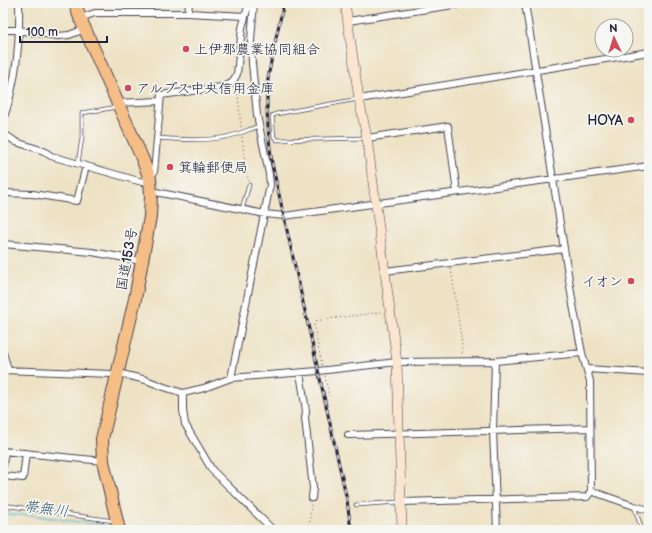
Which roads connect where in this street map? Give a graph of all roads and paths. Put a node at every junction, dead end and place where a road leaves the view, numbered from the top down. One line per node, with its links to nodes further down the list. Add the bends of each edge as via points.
1 (19, 3): 15 (street)
2 (75, 3): 11 (highway, 国道153号)
3 (189, 3): 9 (street)
4 (249, 3): 10 (street)
5 (254, 3): 22 (street, via 252,63)
6 (345, 3): 12 (street)
7 (466, 3): 12 (street)
8 (525, 3): 17 (street)
9 (188, 13): 10 (street); 11 (street, via 95,13)
10 (245, 16): 19 (street, via 237,74 232,84 161,95)
11 (80, 18): 13 (highway, 国道153号)
12 (348, 22): 18 (street)
13 (85, 29): 15 (street, via 58,36); 20 (highway, 国道153号)
14 (3, 30): 15 (street)
15 (18, 30): 21 (street, via 13,82)
16 (649, 52): 17 (street)
17 (535, 71): 18 (street); 29 (street)
18 (360, 99): 25 (street); 25 (lane, via 276,114 272,116 274,137 277,140)
19 (160, 101): 20 (street); 24 (street)
20 (118, 105): 26 (lane, via 82,113); 30 (highway, 国道153号)
21 (3, 120)
22 (260, 126): 24 (lane, via 215,138); 36 (street, via 270,174)
23 (3, 133): 26 (street, via 16,142 51,156)
24 (158, 138): 30 (street)
25 (367, 138): 32 (street, via 448,126); 34 (street)
26 (78, 163): 27 (street)
27 (86, 166): 30 (street); 33 (street, via 77,201 33,194)
28 (649, 166): 29 (street)
29 (552, 179): 32 (street); 38 (street)
30 (150, 185): 35 (street); 39 (highway, 国道153号, via 150,217)
31 (249, 186): 35 (lane)
32 (457, 192): 34 (street)
33 (3, 193)
34 (376, 203): 36 (street, via 284,216); 41 (street)
35 (242, 209): 36 (street)
36 (265, 214): 54 (street)
37 (3, 244): 39 (street, via 92,252)
38 (564, 249): 40 (street); 44 (street)
39 (142, 261): 51 (highway, 国道153号)
40 (450, 262): 41 (street); 47 (path, via 462,344)
41 (385, 270): 42 (street)
42 (390, 310): 46 (street); 50 (path, via 312,321)
43 (3, 352): 49 (street)
44 (582, 353): 45 (street); 48 (street)
45 (495, 361): 47 (street); 58 (street)
46 (397, 362): 47 (street); 50 (street); 59 (street)
47 (462, 362)
48 (586, 369): 53 (street); 57 (street, via 590,381)
49 (6, 370): 51 (street)
50 (323, 371): 52 (street); 56 (path)
51 (118, 373): 55 (street); 63 (highway, 国道153号, via 102,439)
52 (300, 373): 54 (street); 67 (street, via 306,411)
53 (649, 373)
54 (231, 378): 55 (street)
55 (183, 393): 75 (street, via 185,424 212,470)
56 (329, 396)
57 (590, 428): 58 (street); 66 (street)
58 (493, 431): 59 (street); 68 (street)
59 (400, 434): 60 (street); 69 (street)
60 (348, 436)
61 (4, 451): 62 (street); 64 (street)
62 (26, 454): 63 (street); 65 (street, via 23,478)
63 (103, 461): 74 (highway, 国道153号)
64 (3, 465)
65 (3, 476)
66 (591, 491): 68 (street, via 586,497); 72 (street)
67 (312, 498): 76 (path)
68 (496, 500): 69 (street); 78 (street)
69 (401, 502): 71 (lane); 77 (street)
70 (3, 505): 74 (lane)
71 (356, 505)
72 (634, 506): 73 (street); 79 (lane)
73 (649, 510)
74 (117, 525)
75 (273, 530)
76 (309, 530)
77 (402, 530)
78 (497, 530)
79 (642, 530)

